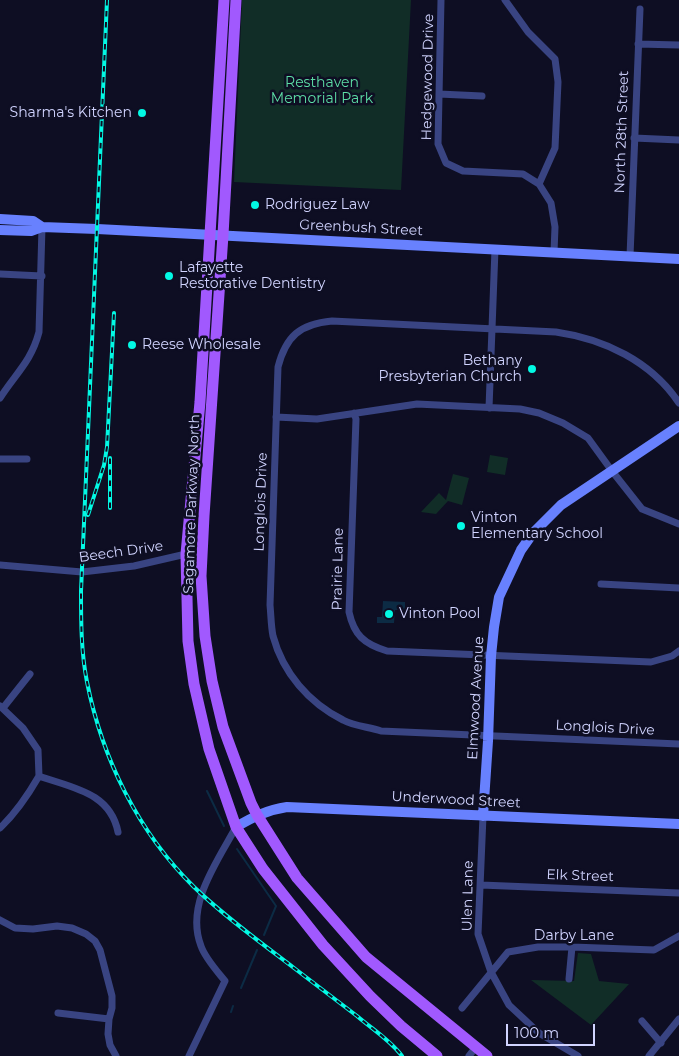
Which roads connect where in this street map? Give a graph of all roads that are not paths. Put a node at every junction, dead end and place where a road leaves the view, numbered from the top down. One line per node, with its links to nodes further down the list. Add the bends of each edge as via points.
1 (224, 0): 16 (main road, Sagamore Parkway North)
2 (236, 0): 17 (main road, Sagamore Parkway North)
3 (441, 0): 8 (street, Hedgewood Drive)
4 (505, 0): 12 (street, via 528,32 555,59 558,82 555,148)
5 (640, 9): 6 (street, North 28th Street)
6 (638, 44): 7 (street); 10 (street, North 28th Street)
7 (679, 45)
8 (439, 94): 9 (street); 12 (street, Hedgewood Drive, via 438,144 446,163 463,171 523,174)
9 (482, 96)
10 (634, 138): 11 (street); 20 (street, North 28th Street)
11 (679, 140)
12 (539, 184): 19 (street, via 551,203 555,227)
13 (0, 220): 14 (street, Greenbush Street, via 33,221)
14 (42, 227): 15 (street, Greenbush Street, via 31,231); 16 (street, Greenbush Street); 23 (street)
15 (0, 230)
16 (210, 234): 17 (street, Greenbush Street); 35 (main road, Sagamore Parkway North, via 200,402)
17 (223, 235): 18 (street, Greenbush Street); 46 (main road, Sagamore Parkway North, via 201,576 212,681 224,727)
18 (495, 249): 19 (street, Greenbush Street); 24 (street)
19 (554, 252): 20 (street, Greenbush Street)
20 (630, 256): 21 (street, Greenbush Street)
21 (679, 259)
22 (0, 274): 23 (street)
23 (42, 276): 25 (street, via 35,348)
24 (492, 328): 26 (street, Longlois Drive, via 580,335 603,343 656,376); 27 (street); 29 (street, Longlois Drive, via 317,322 302,329 282,350)
25 (0, 396)
26 (679, 403)
27 (489, 408): 28 (street, via 407,404); 33 (street, via 539,412 563,423 588,438)
28 (354, 413): 29 (street, via 317,419); 40 (street, Prairie Lane, via 349,604 352,627 373,647 387,651)
29 (276, 417): 43 (street, Longlois Drive, via 270,605 273,635 297,685 344,721 381,731)
30 (679, 426): 33 (street, Elmwood Avenue)
31 (0, 459): 32 (street)
32 (27, 459)
33 (612, 471): 34 (street, via 642,509); 40 (street, Elmwood Avenue, via 561,505 521,550 499,598)
34 (679, 524)
35 (186, 554): 36 (street, Beech Drive, via 134,566 82,572); 49 (main road, Sagamore Parkway North, via 188,641 194,684 209,748)
36 (0, 565)
37 (601, 584): 38 (street)
38 (679, 588)
39 (679, 651): 40 (street, Prairie Lane, via 651,662)
40 (491, 656): 43 (street, Elmwood Avenue)
41 (30, 674): 42 (street)
42 (2, 707): 45 (street, via 23,728 38,750)
43 (488, 735): 44 (street, Longlois Drive); 47 (street, Elmwood Avenue)
44 (679, 744)
45 (39, 776): 50 (street, via 24,801); 51 (street, via 88,793 102,802 115,818)
46 (257, 815): 47 (street, Underwood Street, via 286,807); 49 (street, Underwood Street); 65 (main road, Sagamore Parkway North, via 297,878 366,957)
47 (483, 816): 48 (street, Underwood Street); 52 (street, Ulen Lane)
48 (679, 824)
49 (236, 827): 67 (street, via 202,894 195,918 201,946 225,981); 68 (main road, Sagamore Parkway North, via 263,869 323,945 370,996)
50 (0, 828)
51 (118, 832)
52 (481, 884): 53 (street, Elk Street); 57 (street, Ulen Lane, via 478,934)
53 (679, 893)
54 (0, 920): 61 (street, via 15,928 72,928 95,941 112,996)
55 (679, 936): 56 (street, Darby Lane, via 654,950)
56 (572, 947): 57 (street, Darby Lane, via 538,947 508,952); 58 (street)
57 (491, 972): 59 (street, Darby Lane); 70 (street, Ulen Lane, via 509,1005 539,1033)
58 (569, 979)
59 (462, 1008)
60 (58, 1012): 61 (street)
61 (109, 1019): 66 (street, via 110,1045)
62 (679, 1019): 64 (street)
63 (642, 1021): 64 (street)
64 (661, 1043): 71 (street)
65 (472, 1052): 69 (main road, Sagamore Parkway North)
66 (116, 1056)
67 (189, 1056)
68 (437, 1056)
69 (487, 1056)
70 (578, 1056)
71 (649, 1056)

